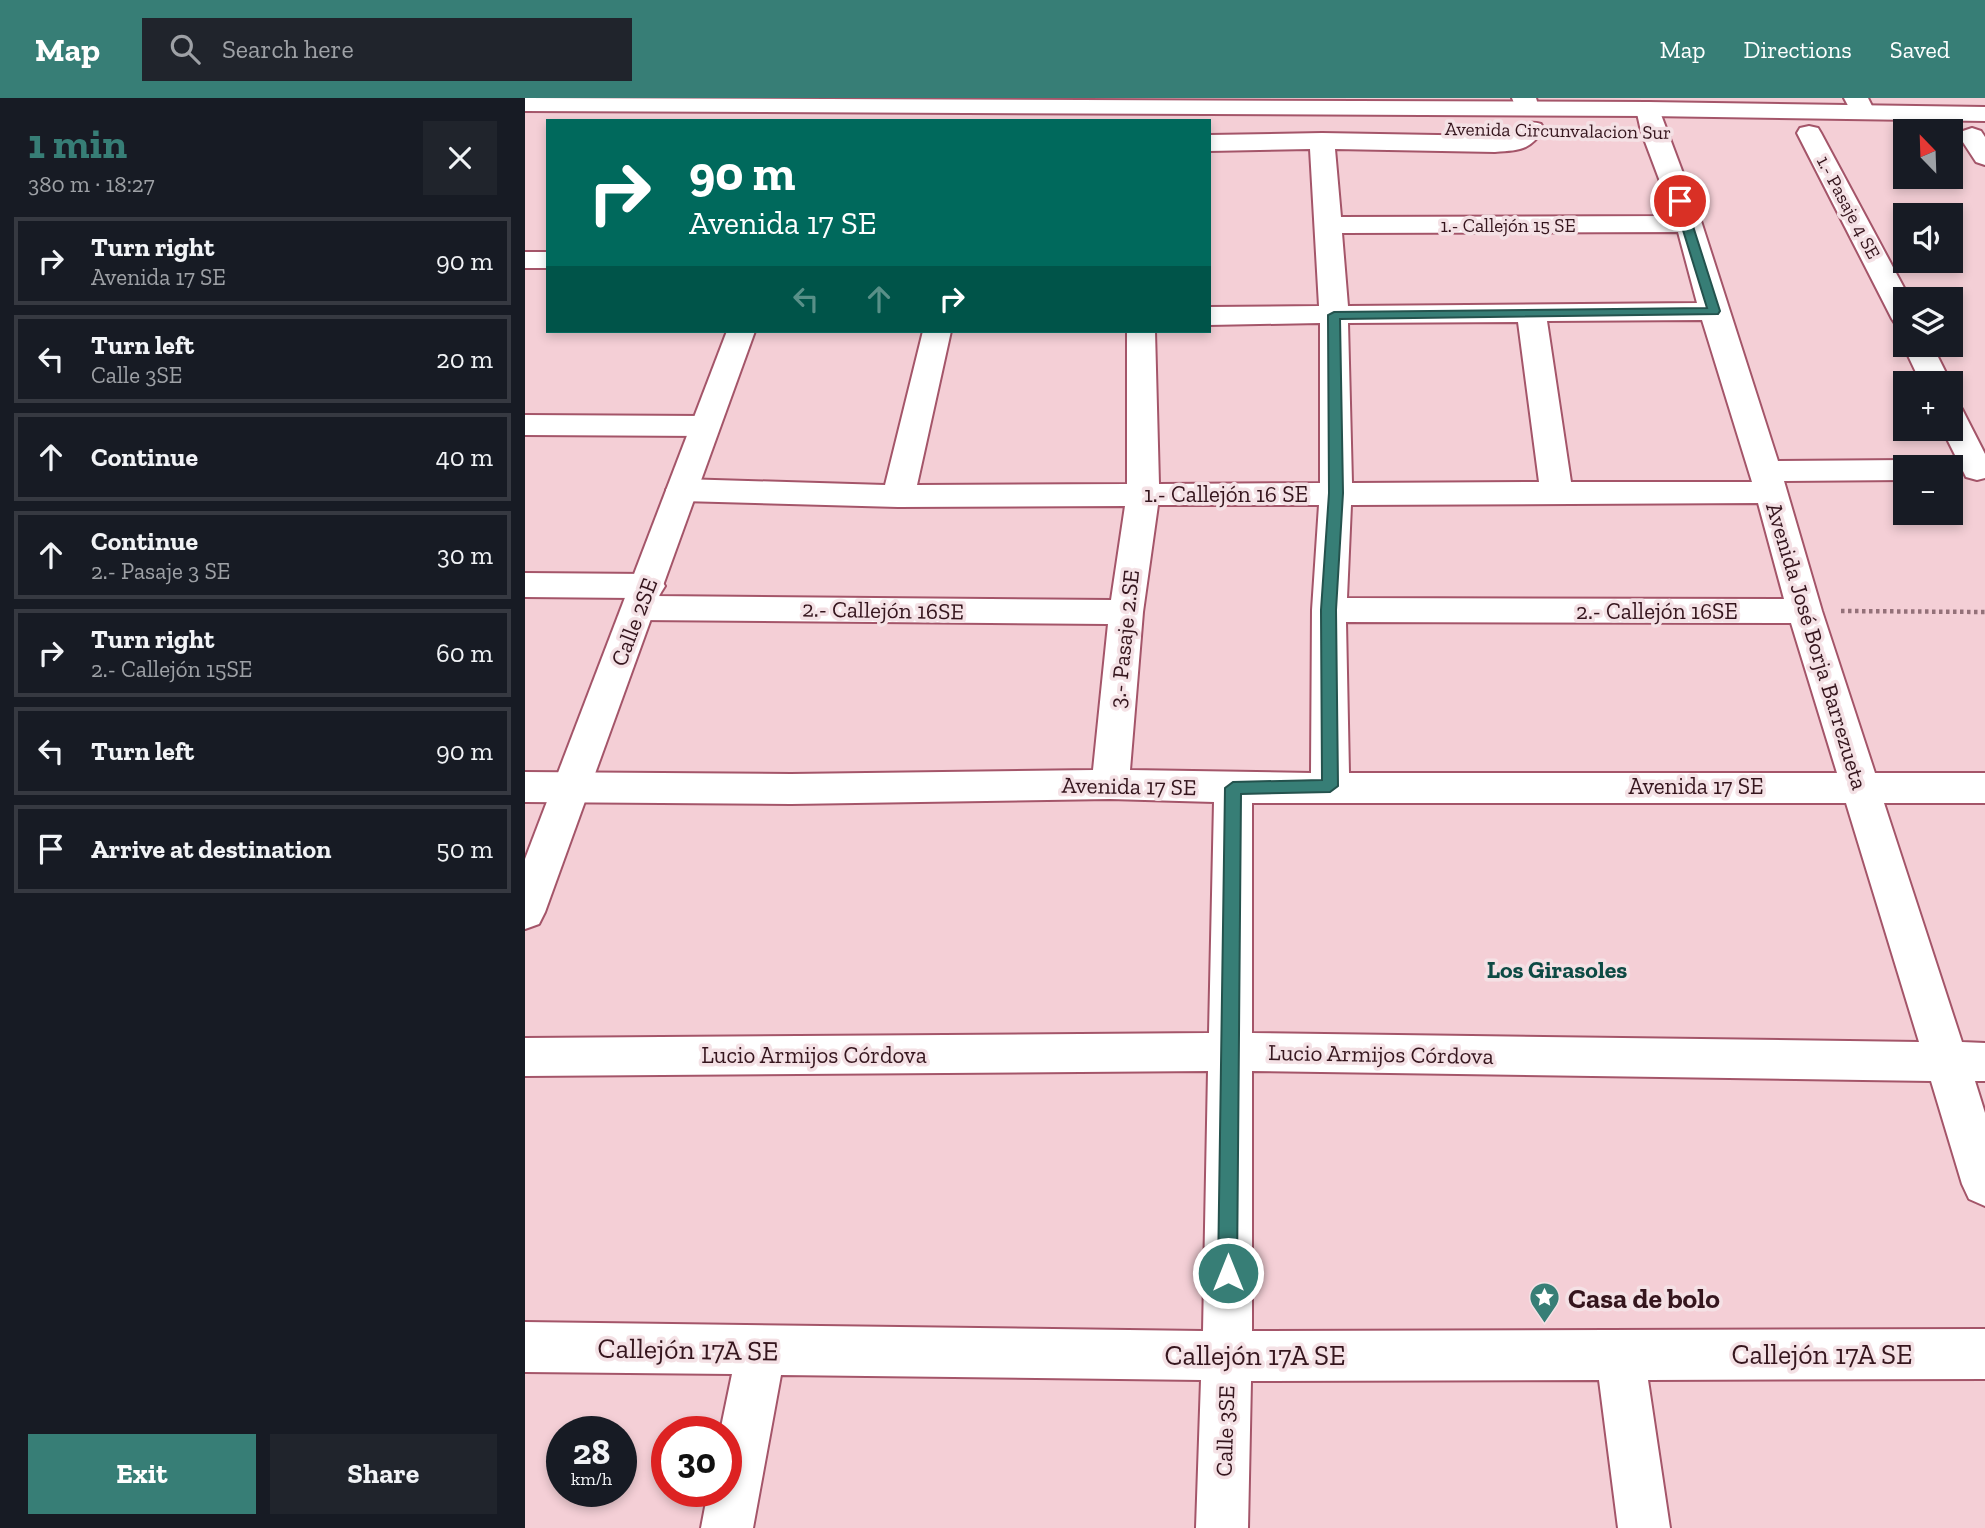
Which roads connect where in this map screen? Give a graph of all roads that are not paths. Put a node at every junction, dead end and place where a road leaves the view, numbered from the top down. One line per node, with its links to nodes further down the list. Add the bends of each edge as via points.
1 (867, 102): 2 (street, Avenida Circunvalacion Sur); 6 (street, Avenida Circunvalacion Sur)
2 (1191, 103): 5 (street, Avenida Circunvalacion Sur)
3 (525, 104): 6 (street, Avenida Circunvalacion Sur)
4 (1859, 105): 7 (street, Avenida Circunvalacion Sur); 8 (street, Avenida Circunvalacion Sur)
5 (1528, 112): 8 (street, Avenida Circunvalacion Sur); 11 (street, Avenida Circunvalacion Sur); 14 (street, via 1520,142)
6 (831, 113)
7 (1985, 114)
8 (1651, 120): 12 (street, Avenida Circunvalacion Sur); 16 (street, Avenida José Borja Barrezueta)
9 (525, 124): 10 (street)
10 (546, 124)
11 (1211, 127)
12 (1809, 133): 13 (street, Avenida Circunvalacion Sur); 20 (street, 1.- Pasaje 4 SE)
13 (1893, 135)
14 (1322, 141): 15 (street); 17 (street)
15 (1211, 143)
16 (1689, 224): 17 (street, 1.- Callejón 15 SE); 21 (street, Avenida José Borja Barrezueta)
17 (1328, 225): 23 (street)
18 (525, 260): 19 (street)
19 (546, 260)
20 (1893, 291)
21 (1714, 311): 22 (street); 33 (street, Avenida José Borja Barrezueta)
22 (1531, 313): 23 (street); 36 (street)
23 (1334, 315): 24 (street); 35 (street)
24 (1211, 316)
25 (740, 333): 29 (street, Calle 2SE)
26 (937, 333): 38 (street)
27 (1141, 333): 37 (street, 3.- Pasaje 2.SE)
28 (525, 425): 29 (street)
29 (704, 426): 34 (street, Calle 2SE)
30 (1960, 441): 31 (street)
31 (1971, 470)
32 (1893, 471): 33 (street, 1.- Callejón 16 SE)
33 (1768, 481): 36 (street, 1.- Callejón 16 SE); 42 (street, Avenida José Borja Barrezueta)
34 (682, 490): 38 (street, 1.- Callejón 16 SE); 40 (street, Calle 2SE)
35 (1336, 493): 36 (street, 1.- Callejón 16 SE); 37 (street, 1.- Callejón 16 SE); 41 (street)
36 (1557, 494)
37 (1143, 495): 38 (street, 1.- Callejón 16 SE); 43 (street, 3.- Pasaje 2.SE)
38 (898, 496)
39 (525, 585): 40 (street, 2.- Callejón 16SE)
40 (644, 597): 43 (street, 2.- Callejón 16SE); 48 (street, Calle 2SE)
41 (1329, 610): 42 (street, 2.- Callejón 16SE); 45 (street)
42 (1805, 611): 46 (street, Avenida José Borja Barrezueta)
43 (1126, 612): 44 (street, 3.- Pasaje 2.SE)
44 (1110, 784): 48 (street, Avenida 17 SE); 49 (street, Avenida 17 SE)
45 (1330, 786): 46 (street, Avenida 17 SE); 49 (street, Avenida 17 SE)
46 (1860, 786): 50 (street, Avenida 17 SE); 54 (street, Avenida José Borja Barrezueta)
47 (525, 787): 48 (street, Avenida 17 SE)
48 (572, 787): 51 (street, Calle 2SE)
49 (1233, 788): 52 (street, Calle 3SE)
50 (1985, 788)
51 (525, 912)
52 (1229, 1052): 53 (street, Lucio Armijos Córdova); 54 (street, Lucio Armijos Córdova); 60 (street, Calle 3SE)
53 (525, 1057)
54 (1965, 1062): 55 (street, Avenida José Borja Barrezueta)
55 (1985, 1184)
56 (525, 1347): 57 (street, Callejón 17A SE)
57 (761, 1350): 60 (street, Callejón 17A SE); 61 (street)
58 (1985, 1354): 59 (street, Callejón 17A SE)
59 (1620, 1355): 60 (street, Callejón 17A SE); 63 (street)
60 (1227, 1356): 62 (street, Calle 3SE)
61 (727, 1528)
62 (1222, 1528)
63 (1644, 1528)

